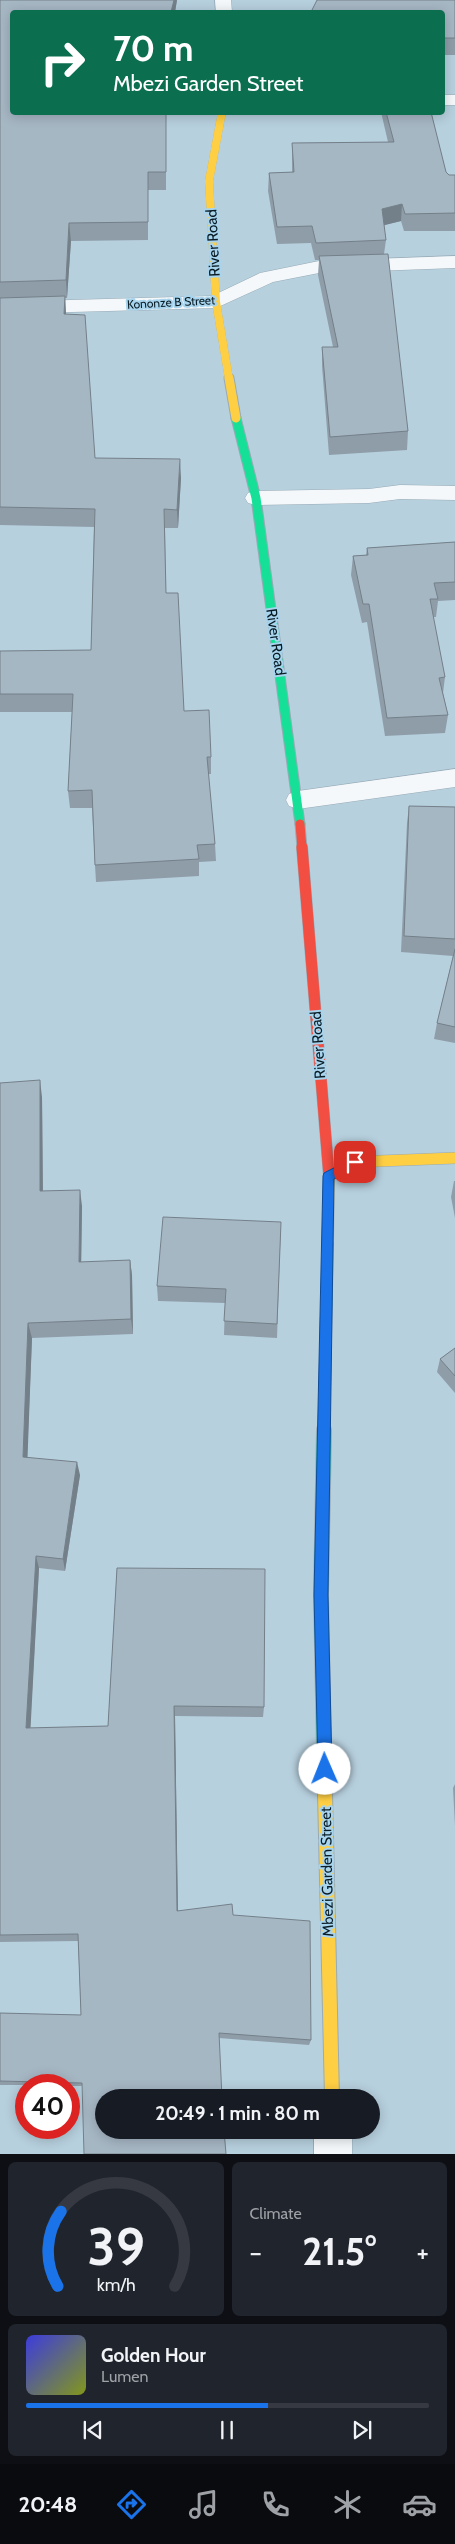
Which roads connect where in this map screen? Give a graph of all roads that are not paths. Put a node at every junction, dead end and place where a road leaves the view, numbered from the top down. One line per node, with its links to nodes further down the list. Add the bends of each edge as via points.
1 (221, 115): 3 (street, River Road, via 209,180)
2 (455, 262): 3 (street, Kononze B Street, via 320,267 267,277)
3 (216, 302): 4 (street, Kononze B Street); 6 (street, River Road, via 236,421)
4 (0, 308)
5 (455, 493): 6 (street)
6 (256, 498): 8 (street, River Road)
7 (455, 778): 8 (street)
8 (298, 800): 10 (street, River Road)
9 (455, 1158): 10 (street, via 355,1162)
10 (328, 1176): 11 (street, Mbezi Garden Street, via 321,1595)
11 (332, 2089)
12 (333, 2139): 13 (street)
13 (333, 2154)

